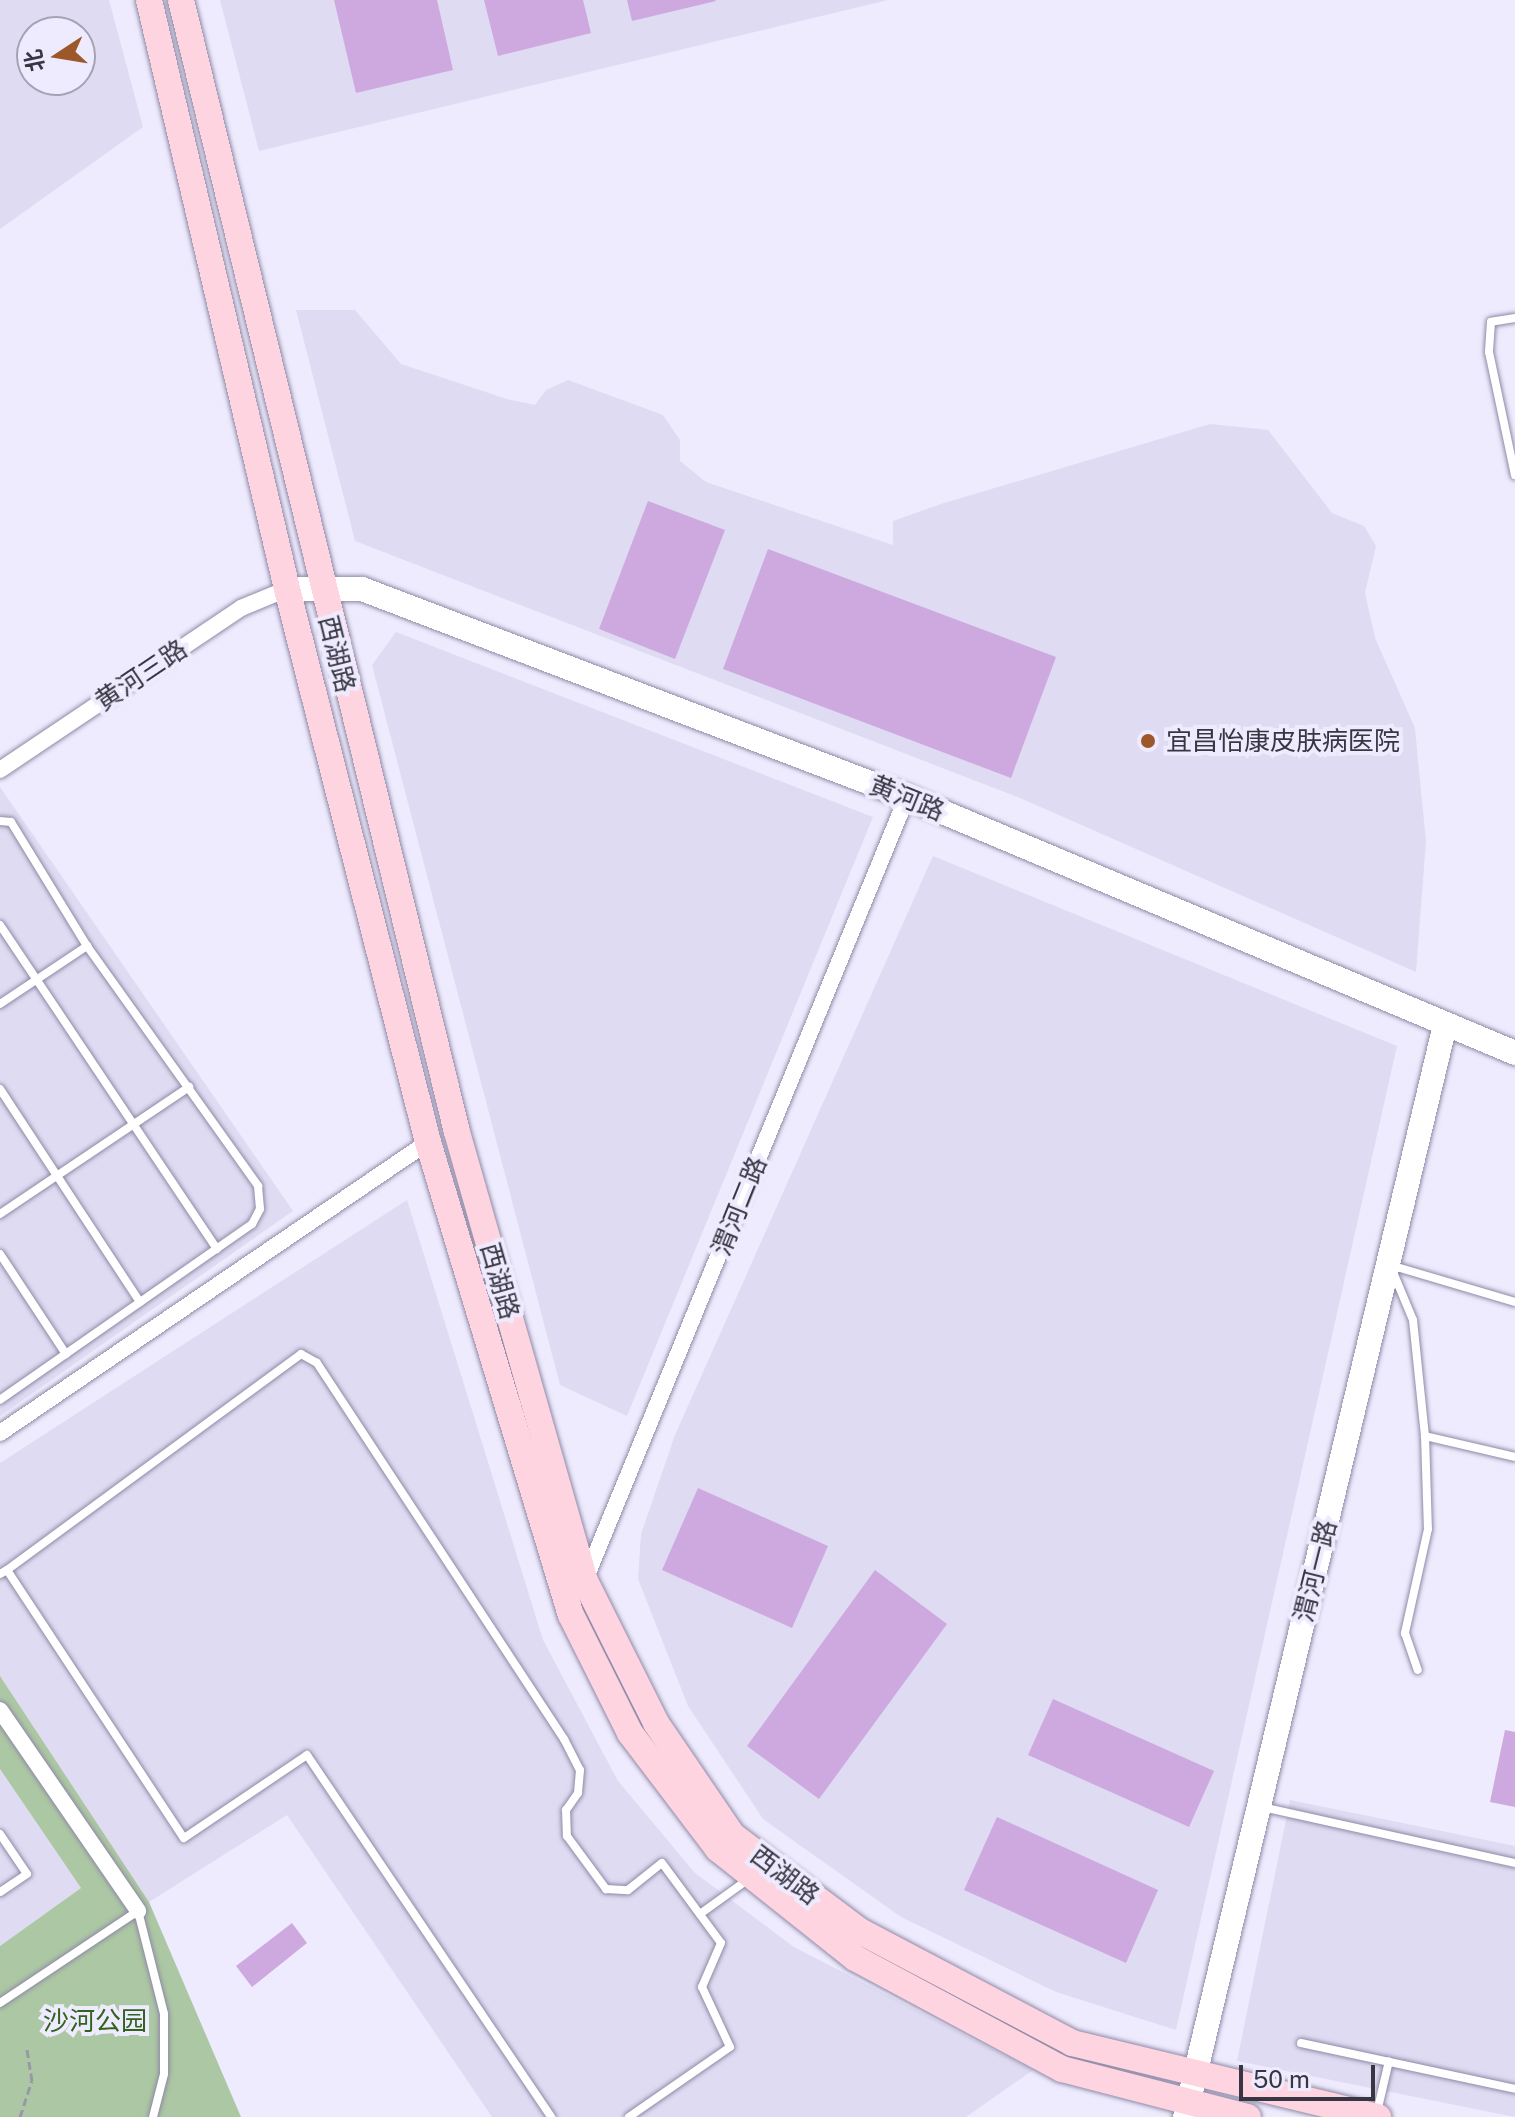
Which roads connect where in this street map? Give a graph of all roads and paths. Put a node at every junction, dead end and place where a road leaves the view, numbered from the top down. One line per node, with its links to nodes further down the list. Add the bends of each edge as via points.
1 (149, 0): 6 (main road, 西湖路)
2 (181, 0): 5 (main road, 西湖路)
3 (1515, 318): 4 (lane, via 1491,322 1489,352)
4 (1515, 475)
5 (320, 586): 6 (main road, 黄河路); 8 (main road, 黄河路, via 362,589); 33 (main road, 西湖路, via 457,1132)
6 (287, 589): 7 (street, 黄河三路, via 241,608); 19 (main road, 西湖路)
7 (0, 770)
8 (907, 797): 14 (main road, 黄河路); 33 (street, 渭河二路)
9 (0, 821): 11 (lane, via 11,822)
10 (0, 925): 12 (lane)
11 (87, 946): 12 (lane); 16 (lane)
12 (37, 980): 13 (lane); 18 (lane)
13 (0, 1004)
14 (1445, 1025): 15 (main road, 黄河路); 24 (main road, 渭河一路)
15 (1515, 1053)
16 (189, 1087): 18 (lane); 22 (lane, via 258,1186 260,1209 252,1224)
17 (0, 1089): 20 (lane)
18 (133, 1124): 20 (lane); 22 (lane)
19 (428, 1142): 29 (street); 34 (main road, 西湖路)
20 (57, 1175): 21 (lane); 25 (lane)
21 (0, 1214)
22 (217, 1249): 25 (lane)
23 (0, 1254): 27 (lane)
24 (1389, 1264): 26 (lane); 30 (lane, via 1413,1320); 37 (main road, 渭河一路)
25 (140, 1302): 27 (lane)
26 (1515, 1302)
27 (66, 1354): 28 (lane)
28 (0, 1400)
29 (0, 1433)
30 (1425, 1436): 31 (lane); 35 (lane, via 1428,1529 1405,1633)
31 (1515, 1457)
32 (4, 1572): 43 (lane, via 301,1354 317,1363 564,1739 580,1770 578,1793 566,1810 567,1836 606,1889 628,1890 662,1863); 53 (lane, via 184,1838 307,1755)
33 (585, 1581): 34 (street, 渭河二路); 40 (main road, 西湖路, via 656,1723)
34 (571, 1615): 40 (main road, 西湖路, via 630,1733 718,1849)
35 (1418, 1670)
36 (0, 1710): 42 (street)
37 (1259, 1806): 39 (lane); 48 (main road, 渭河一路)
38 (0, 1834): 41 (lane, via 27,1874)
39 (1515, 1863)
40 (761, 1870): 43 (lane); 48 (main road, 西湖路, via 860,1931 1072,2043); 50 (main road, 西湖路, via 855,1958 1062,2069)
41 (0, 1892)
42 (138, 1911): 44 (lane); 52 (lane, via 164,2014 164,2074)
43 (700, 1914): 54 (lane, via 721,1943 702,1987 730,2047)
44 (0, 2003)
45 (1301, 2043): 47 (lane)
46 (27, 2049): 51 (path, via 32,2081)
47 (1389, 2061): 49 (lane); 56 (lane)
48 (1196, 2076): 50 (main road, 渭河一路); 56 (main road, 西湖路)
49 (1515, 2089)
50 (1187, 2110): 55 (main road, 西湖路)
51 (20, 2117)
52 (153, 2117)
53 (551, 2117)
54 (629, 2117)
55 (1248, 2117)
56 (1377, 2117)

